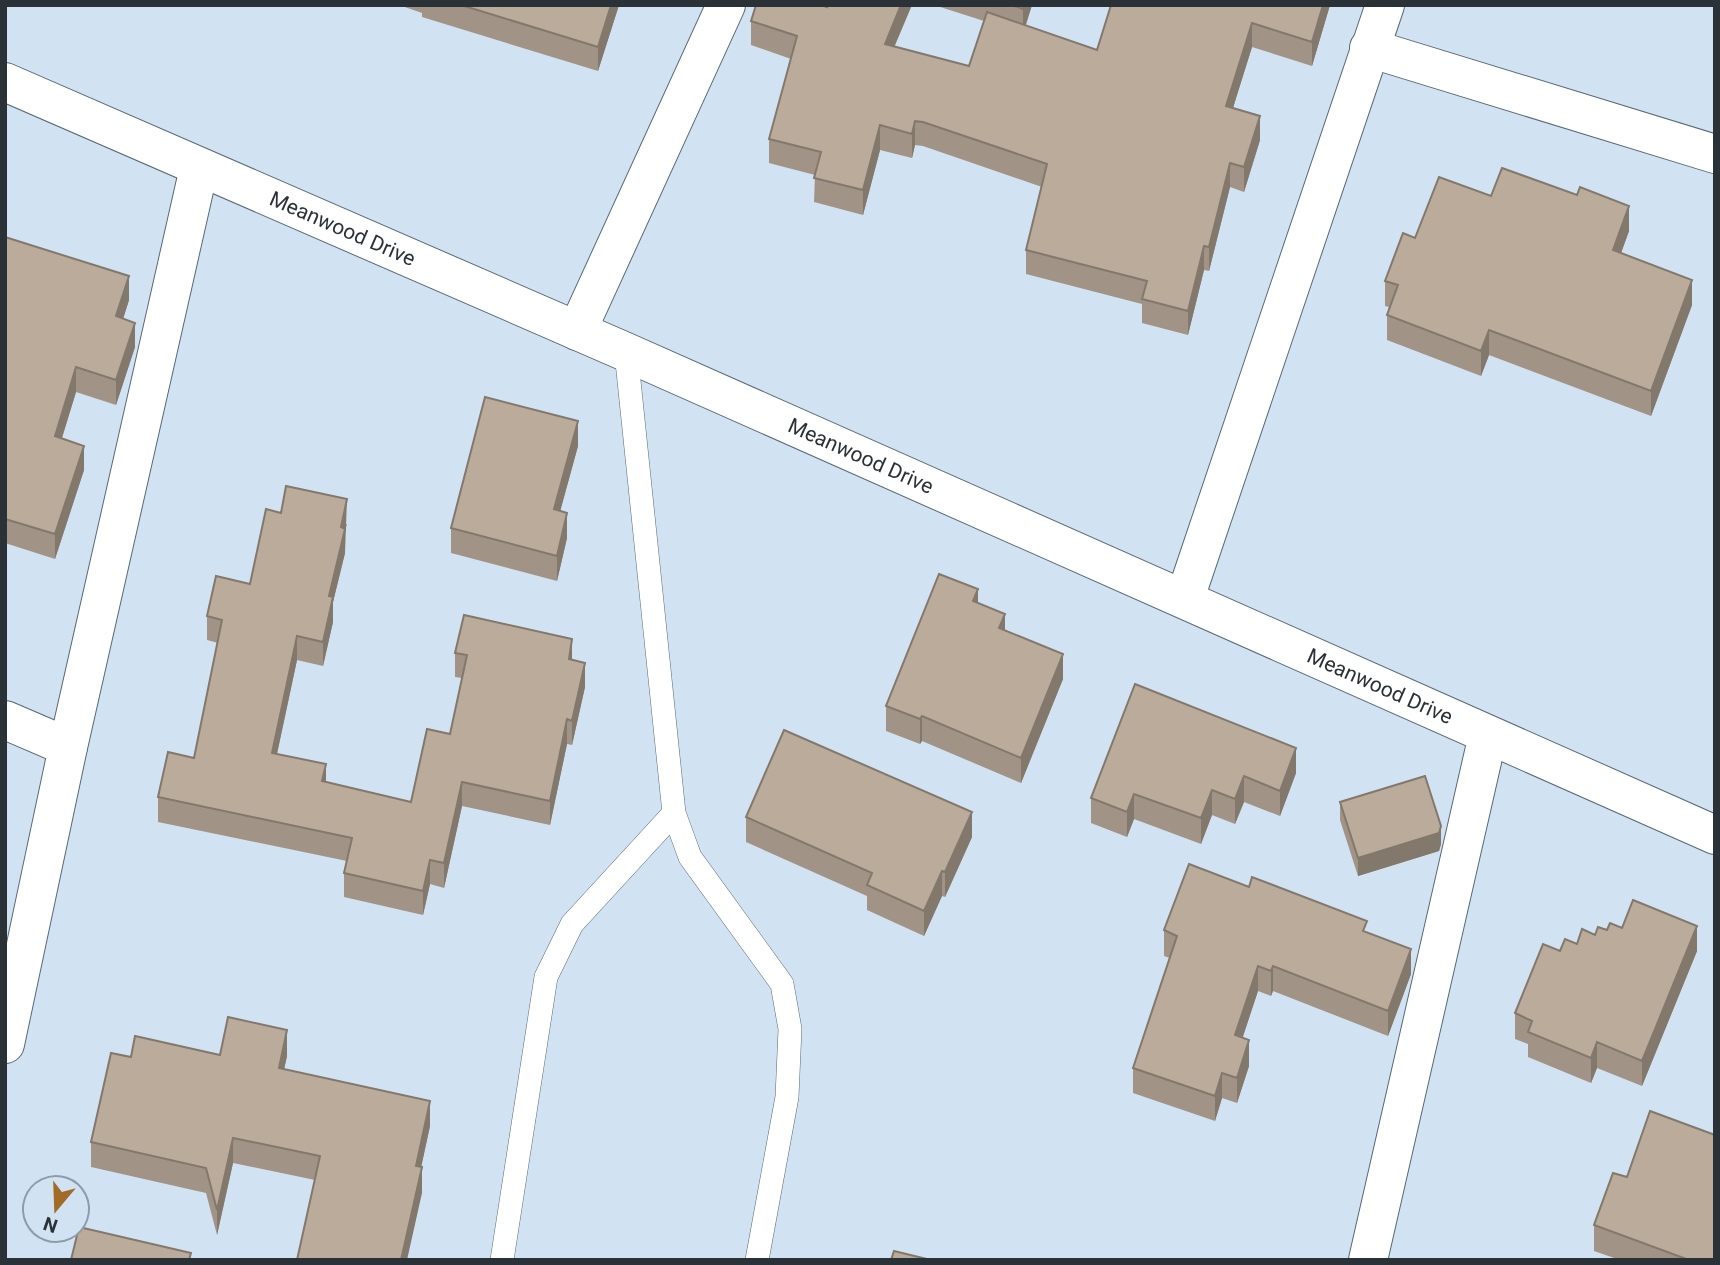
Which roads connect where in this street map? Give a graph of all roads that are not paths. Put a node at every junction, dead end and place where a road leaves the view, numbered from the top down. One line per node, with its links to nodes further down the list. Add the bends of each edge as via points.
1 (726, 5): 7 (street)
2 (1385, 5): 3 (street)
3 (1369, 48): 5 (street); 9 (street)
4 (5, 82): 6 (street, Meanwood Drive)
5 (1715, 153)
6 (199, 168): 7 (street, Meanwood Drive); 12 (street)
7 (577, 331): 8 (street, Meanwood Drive)
8 (626, 352): 9 (street, Meanwood Drive); 13 (lane)
9 (1185, 598): 11 (street, Meanwood Drive)
10 (5, 720): 12 (street)
11 (1488, 735): 14 (street, Meanwood Drive); 18 (street)
12 (68, 747): 15 (street)
13 (674, 813): 16 (lane, via 572,924 546,977); 17 (lane, via 691,857 782,984 790,1029 788,1097)
14 (1715, 835)
15 (5, 1044)
16 (502, 1260)
17 (757, 1260)
18 (1368, 1260)

